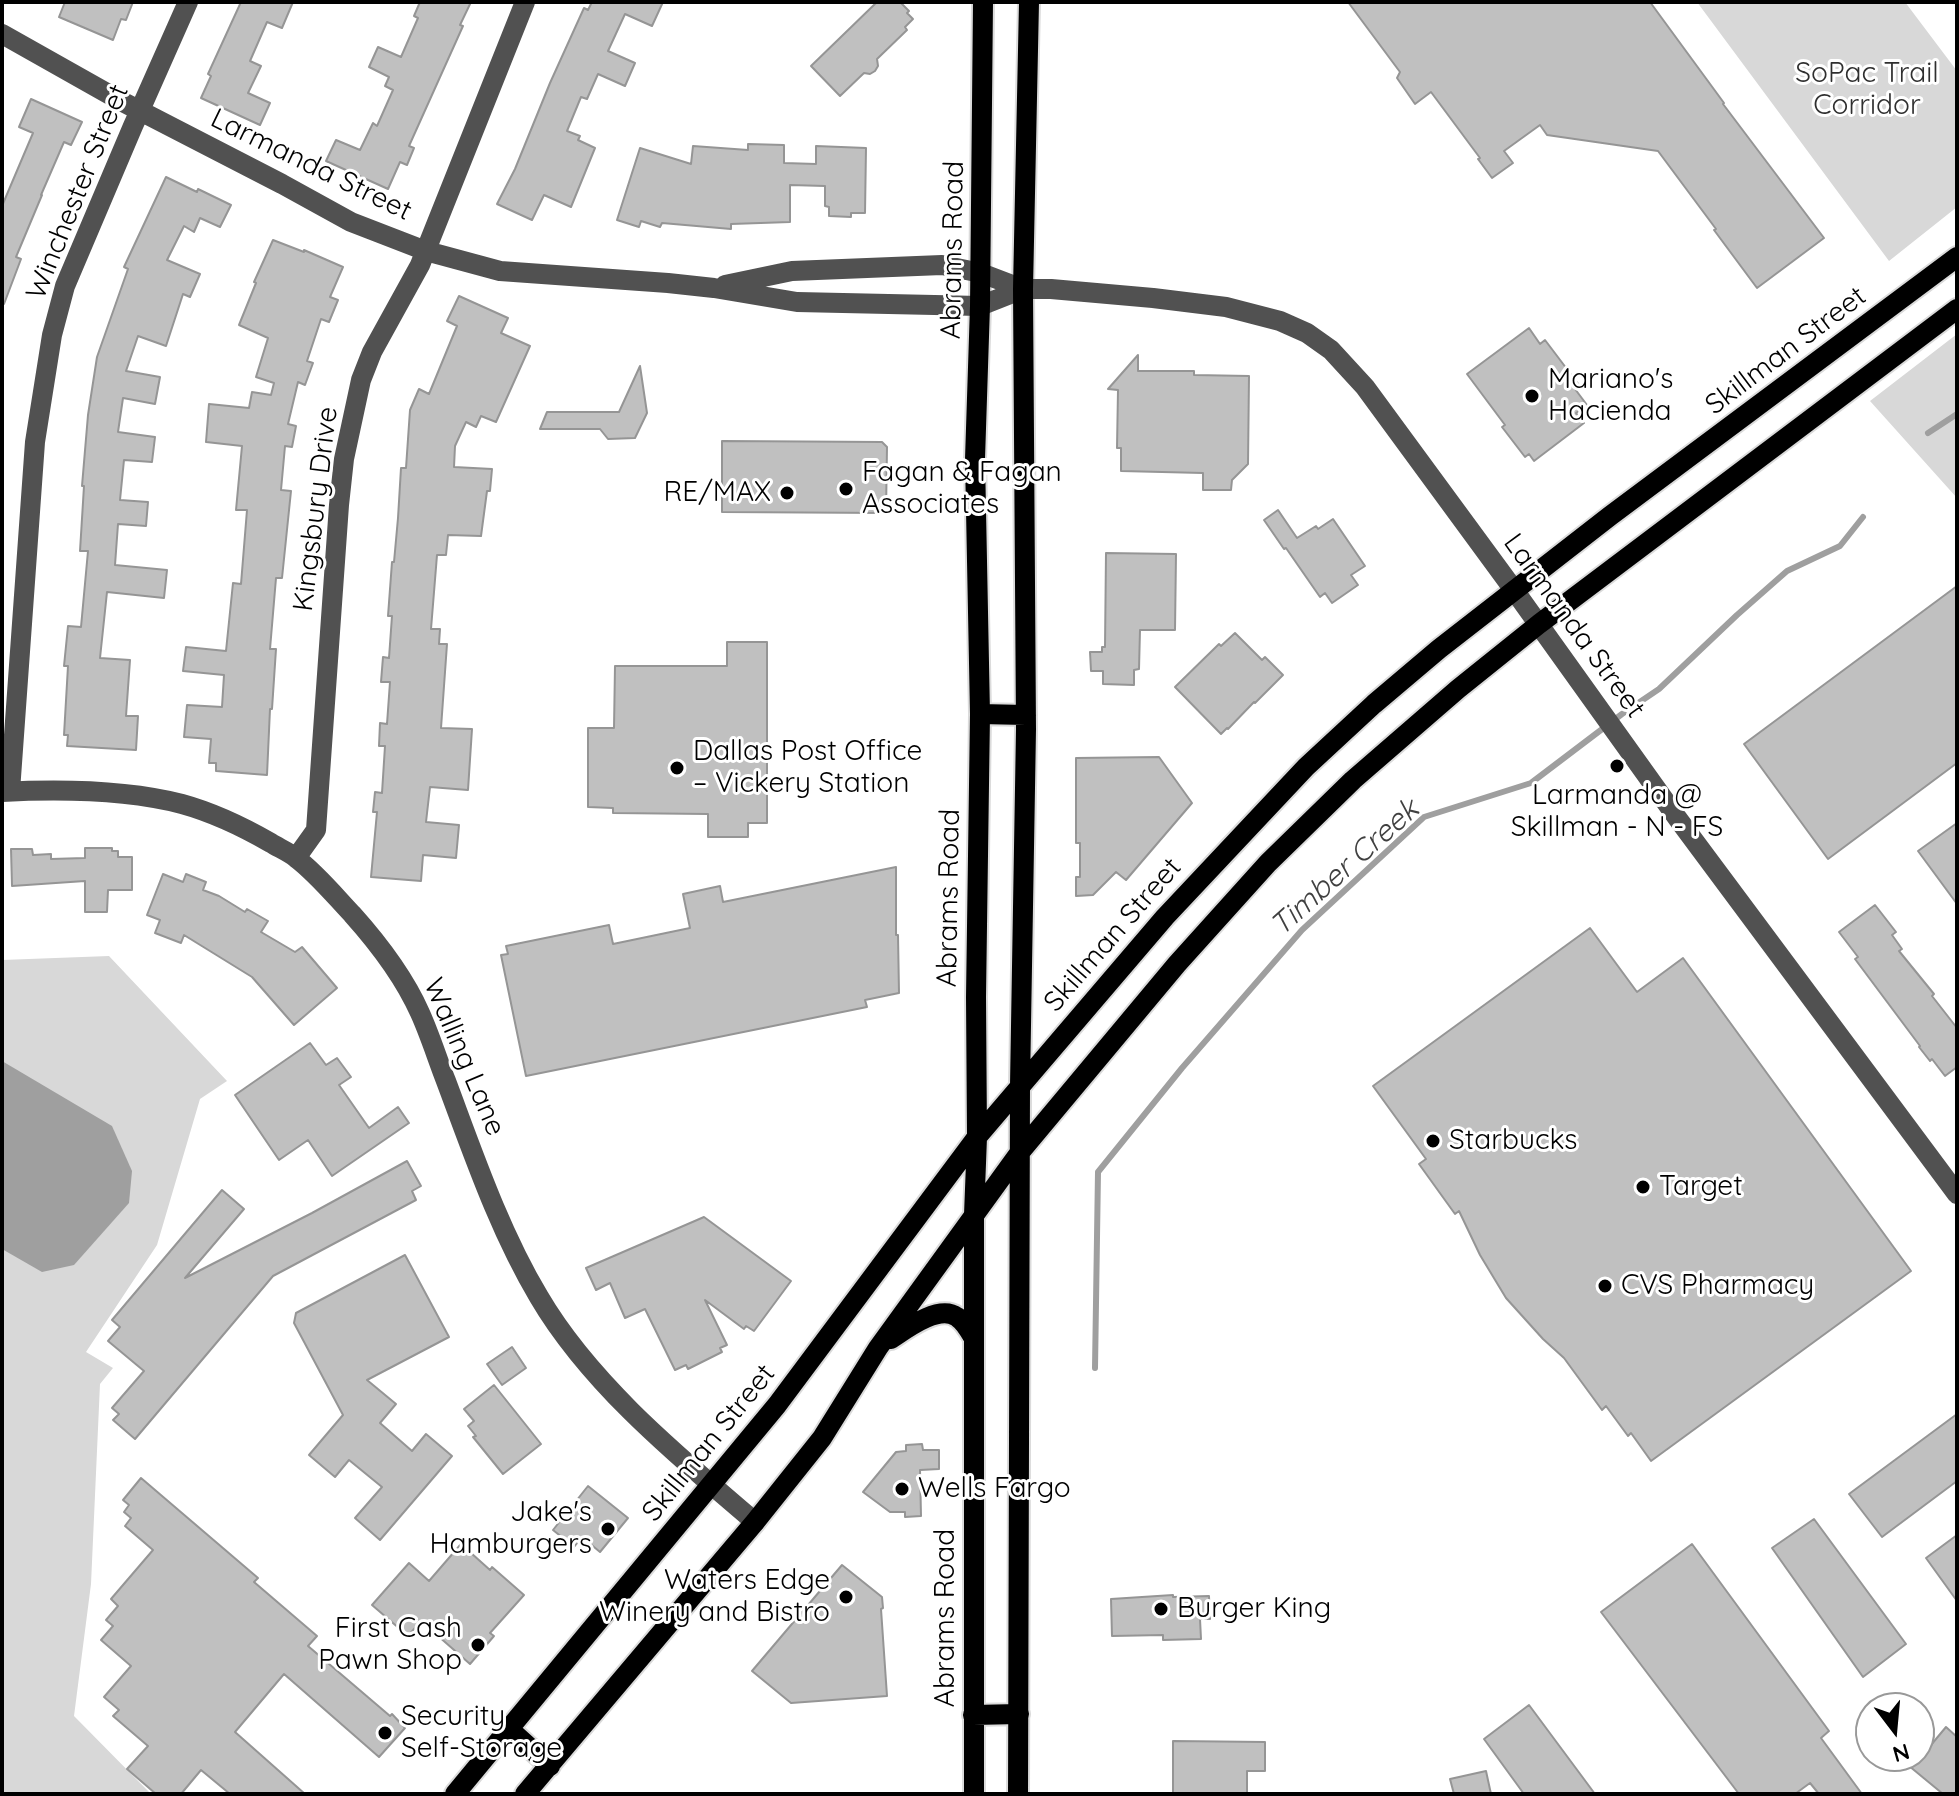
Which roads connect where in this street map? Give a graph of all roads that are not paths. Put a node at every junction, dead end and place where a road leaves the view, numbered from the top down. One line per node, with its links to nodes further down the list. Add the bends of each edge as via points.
1 (188, 2): 6 (street, Winchester Street)
2 (525, 2): 7 (street, Kingsbury Drive)
3 (983, 2): 9 (main road, Abrams Road)
4 (1029, 2): 11 (main road)
5 (2, 34): 6 (street, Larmanda Street)
6 (140, 111): 7 (street, Larmanda Street, via 351,222); 18 (street, Winchester Street, via 65,286 52,335 35,442)
7 (426, 251): 10 (street, Larmanda Street, via 500,271); 19 (street, Kingsbury Drive, via 372,352 351,420 339,505 316,830)
8 (1957, 257): 14 (main road, Skillman Street)
9 (981, 273): 10 (street, Larmanda Street, via 942,265 792,271); 11 (street, Larmanda Street); 12 (main road, Abrams Road)
10 (714, 288): 12 (street, Larmanda Street, via 797,302)
11 (1023, 289): 12 (street, Larmanda Street); 14 (street, Larmanda Street, via 1226,307 1307,333 1365,387); 17 (main road)
12 (980, 306): 16 (main road, Abrams Road, via 975,459)
13 (1957, 309): 15 (main road)
14 (1514, 590): 15 (street, Larmanda Street); 20 (main road, Skillman Street, via 1395,685 1306,767 1165,917)
15 (1539, 624): 22 (main road, via 1353,780 1268,863); 23 (street, Larmanda Street)
16 (980, 714): 17 (main road); 21 (main road, Abrams Road)
17 (1026, 715): 20 (main road)
18 (6, 792): 19 (street, Walling Lane, via 92,791 186,805 251,831)
19 (296, 858): 27 (street, Walling Lane, via 370,934 404,982 500,1217 540,1300 622,1401)
20 (1020, 1085): 21 (main road, Skillman Street); 22 (main road)
21 (977, 1137): 24 (main road, Abrams Road); 27 (main road, Skillman Street)
22 (1020, 1152): 24 (main road); 29 (main road)
23 (1957, 1194)
24 (974, 1215): 25 (main road, Abrams Road); 26 (main road)
25 (973, 1337): 26 (main road, via 959,1317 941,1314 920,1320); 30 (main road, Abrams Road)
26 (878, 1348): 28 (main road, via 822,1438)
27 (712, 1485): 28 (street, Walling Lane); 31 (main road, Skillman Street)
28 (755, 1522): 32 (main road)
29 (1019, 1714): 30 (main road); 36 (main road)
30 (973, 1715): 35 (main road, Abrams Road)
31 (509, 1729): 32 (main road); 33 (main road, Skillman Street)
32 (550, 1766): 34 (main road)
33 (455, 1794)
34 (525, 1794)
35 (974, 1794)
36 (1018, 1794)

